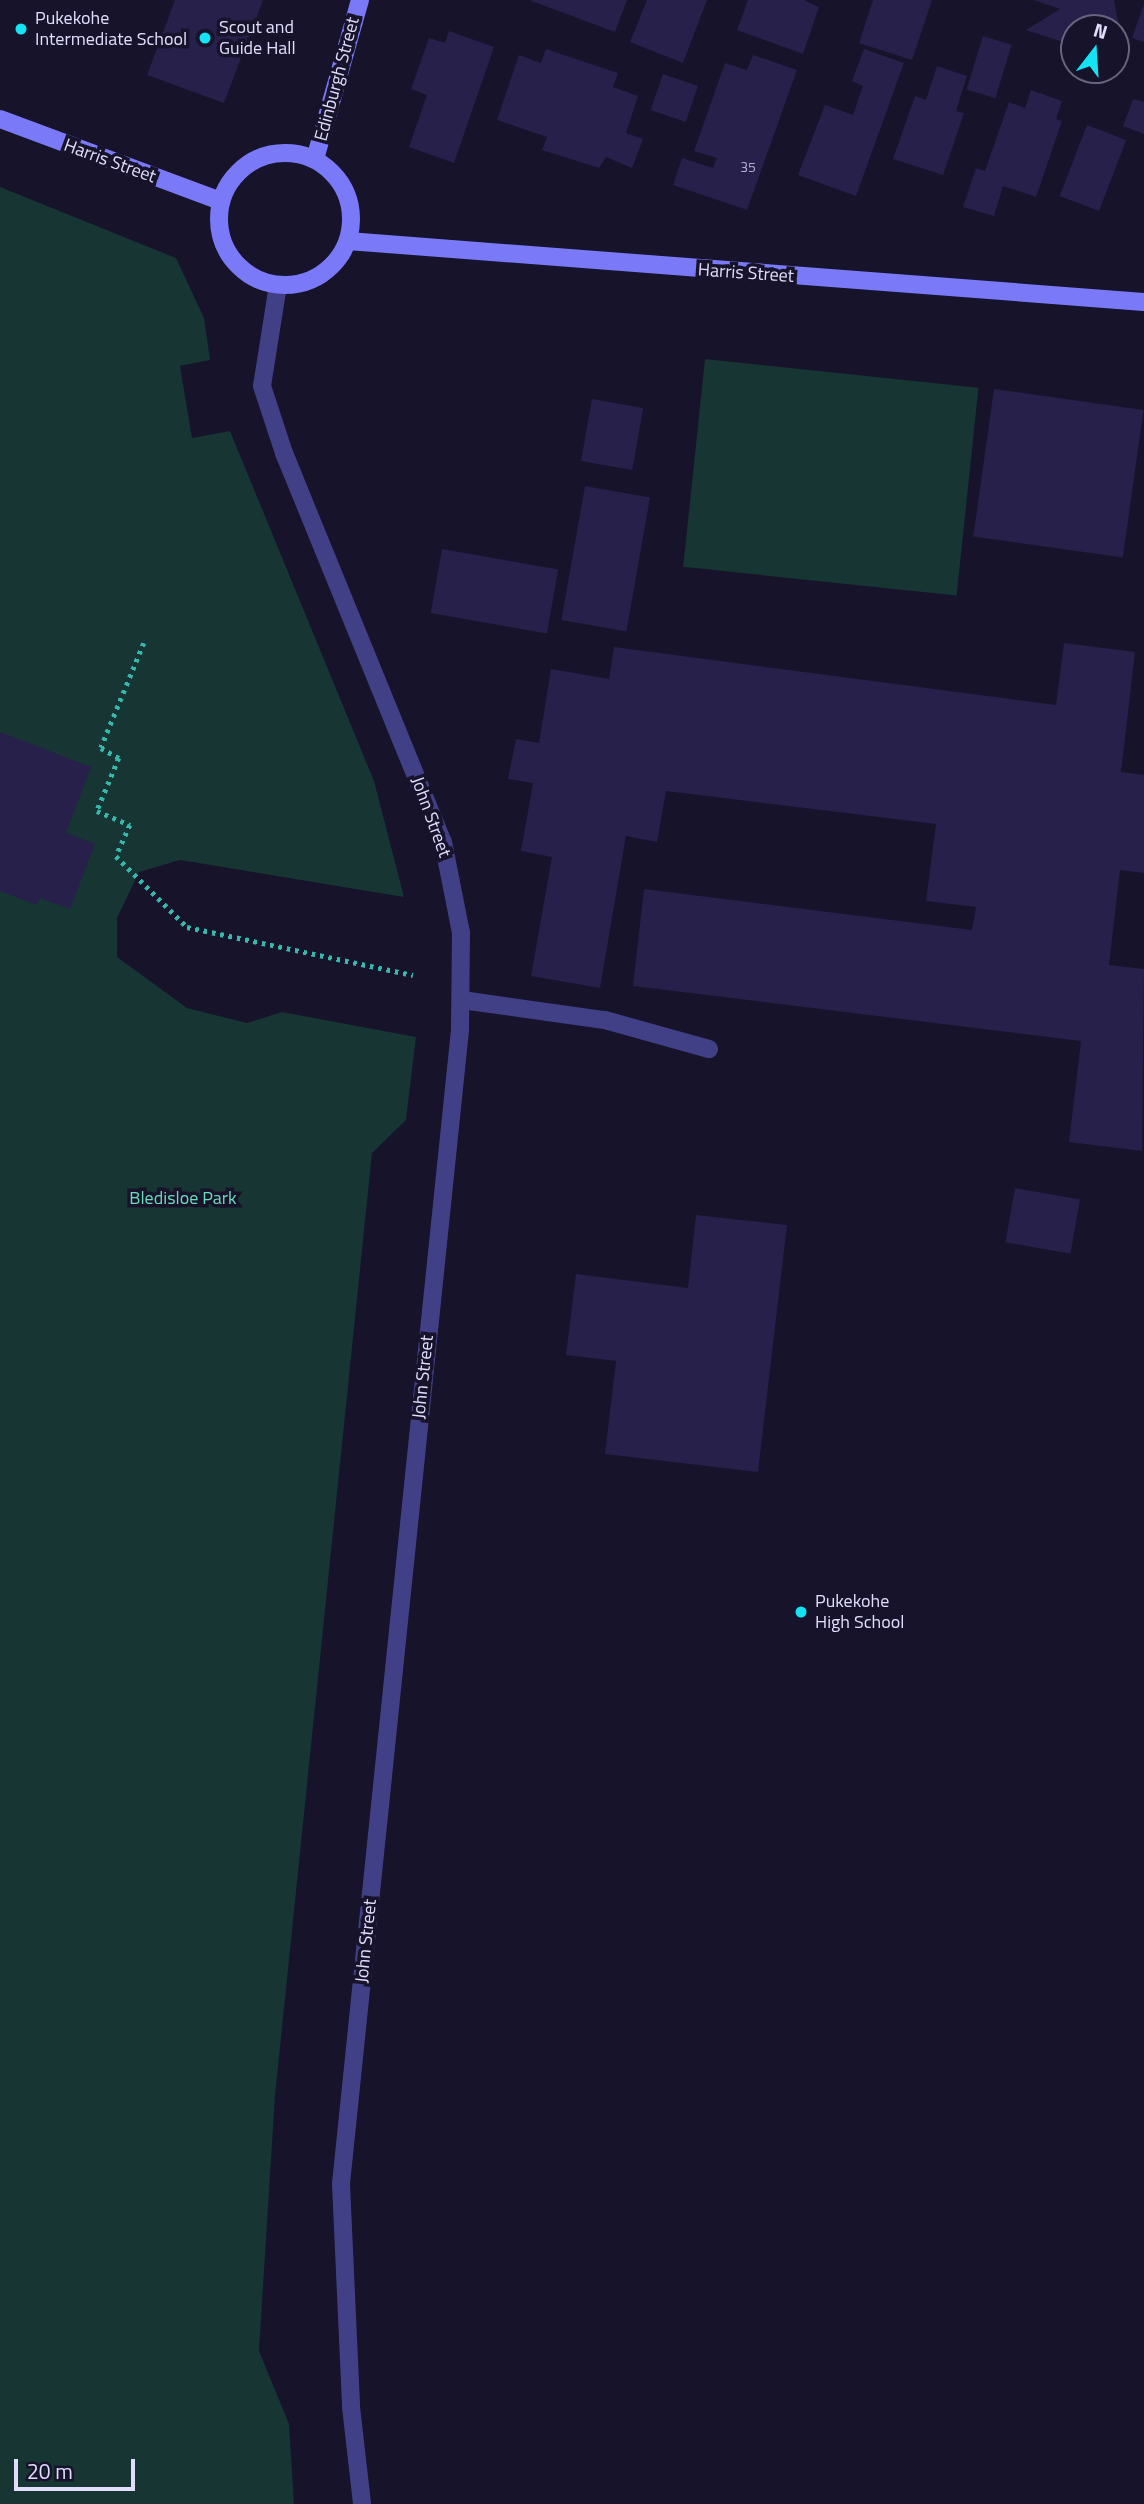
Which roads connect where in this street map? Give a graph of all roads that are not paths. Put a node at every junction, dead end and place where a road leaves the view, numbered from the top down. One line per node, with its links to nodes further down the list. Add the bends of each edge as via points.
1 (360, 0): 3 (street, Edinburgh Street)
2 (0, 119): 4 (street, Harris Street)
3 (315, 159): 4 (street, via 291,152 266,154 244,165 228,183); 5 (street, via 334,174 347,194 352,217)
4 (221, 201): 6 (street, via 219,230 227,252 242,270)
5 (348, 241): 6 (street, via 324,273 305,282); 7 (street, Harris Street)
6 (278, 285): 8 (street, John Street, via 262,386 284,453 443,842 461,933)
7 (1144, 302)
8 (462, 1000): 9 (street, via 605,1020); 10 (street, John Street, via 341,2184 351,2407)
9 (709, 1049)
10 (362, 2504)

